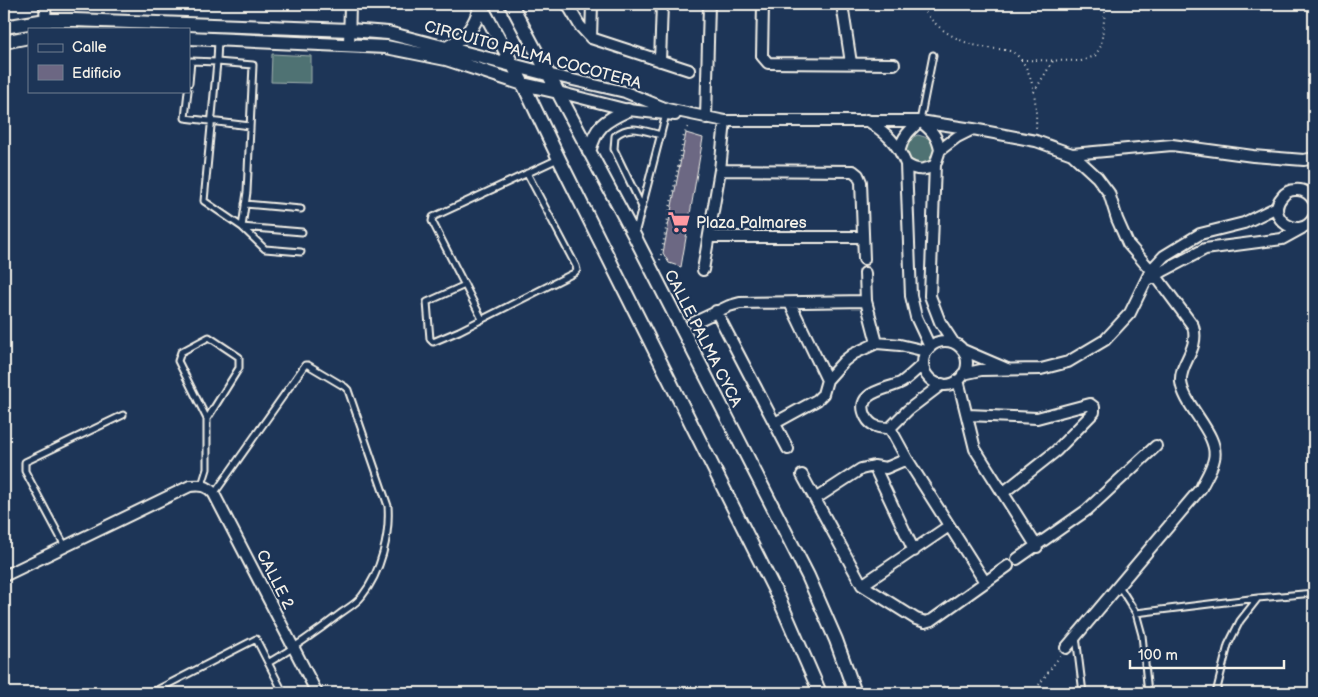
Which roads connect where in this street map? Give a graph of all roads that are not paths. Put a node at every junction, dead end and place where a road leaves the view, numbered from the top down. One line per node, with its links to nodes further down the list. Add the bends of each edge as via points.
1 (45, 4): 11 (street)
2 (350, 4): 13 (street)
3 (481, 4): 20 (street, via 470,31); 26 (street)
4 (511, 4): 29 (street, CALLE PALMA CYCA)
5 (567, 4): 16 (street)
6 (592, 4): 16 (street)
7 (662, 4): 22 (street)
8 (709, 4): 35 (street)
9 (763, 4): 24 (street, via 762,56 768,63)
10 (842, 4): 24 (street)
11 (46, 24): 12 (street, CIRCUITO PALMA COCOTERA); 13 (street, CIRCUITO PALMA COCOTERA, via 74,20)
12 (4, 27)
13 (350, 30): 19 (street); 20 (street, CIRCUITO PALMA COCOTERA, via 388,33)
14 (28, 37): 18 (street)
15 (190, 38): 17 (street, CIRCUITO PALMA COCOTERA)
16 (591, 38): 22 (street)
17 (218, 39): 19 (street, CIRCUITO PALMA COCOTERA); 23 (lane)
18 (4, 42)
19 (349, 45): 30 (street, CIRCUITO PALMA COCOTERA, via 386,46 446,59)
20 (447, 48): 26 (street, CIRCUITO PALMA COCOTERA)
21 (933, 55): 38 (lane)
22 (660, 61): 27 (street)
23 (217, 62): 28 (lane, via 191,61); 39 (lane); 40 (lane, via 253,65)
24 (851, 63): 25 (street)
25 (894, 64)
26 (513, 66): 29 (street, CIRCUITO PALMA COCOTERA); 30 (street)
27 (689, 70)
28 (190, 72)
29 (548, 74): 32 (street, CALLE PALMA CYCA); 34 (street, CIRCUITO PALMA COCOTERA, via 625,92)
30 (523, 84): 32 (street, CIRCUITO PALMA COCOTERA); 48 (street)
31 (188, 92): 39 (lane, via 185,118)
32 (558, 92): 33 (street, CIRCUITO PALMA COCOTERA); 45 (street, CALLE PALMA CYCA)
33 (628, 110): 34 (street, CIRCUITO PALMA COCOTERA); 45 (street, via 607,120 593,137)
34 (666, 111): 35 (street, CIRCUITO PALMA COCOTERA); 42 (lane)
35 (706, 118): 37 (street, CIRCUITO PALMA COCOTERA)
36 (867, 120): 37 (street, CIRCUITO PALMA COCOTERA); 38 (street, CIRCUITO PALMA COCOTERA); 43 (street)
37 (725, 121): 51 (street)
38 (920, 121): 41 (street, CIRCUITO PALMA COCOTERA); 43 (street, via 906,134); 44 (street, via 936,136)
39 (211, 122): 40 (lane); 59 (lane, via 204,201)
40 (250, 126): 54 (lane)
41 (973, 129): 44 (street); 46 (street, CIRCUITO PALMA COCOTERA, via 1036,141)
42 (661, 135): 55 (lane); 55 (lane, via 632,128 615,136 614,149)
43 (900, 149): 49 (street)
44 (940, 150): 50 (street)
45 (589, 152): 63 (street, CALLE PALMA CYCA)
46 (1072, 154): 47 (street, via 1172,145 1253,156); 69 (street, via 1109,193 1128,244)
47 (1314, 158)
48 (558, 159): 52 (lane); 118 (street, via 780,601)
49 (906, 164): 50 (street, via 922,170); 79 (street, via 910,296)
50 (935, 164): 76 (street, via 930,296 940,322)
51 (720, 170): 62 (street, via 853,171 861,182); 64 (street)
52 (527, 174): 70 (lane, via 433,217 432,221); 74 (lane, via 576,270)
53 (1312, 194): 56 (street, via 1296,189 1289,191 1279,200)
54 (245, 204): 57 (lane); 59 (lane)
55 (642, 207): 63 (lane)
56 (1277, 207): 60 (street, via 1278,216 1284,224); 69 (street, via 1244,223 1200,234 1164,256)
57 (301, 209)
58 (1314, 217): 60 (street)
59 (242, 227): 61 (lane); 65 (lane, via 265,249)
60 (1302, 228): 69 (street, via 1282,239 1205,249)
61 (302, 232)
62 (863, 236): 64 (street); 66 (street)
63 (635, 237): 119 (street, CALLE PALMA CYCA, via 808,576)
64 (709, 237): 67 (street)
65 (300, 252)
66 (864, 259)
67 (702, 270)
68 (864, 274): 71 (street)
69 (1151, 276): 80 (street, via 1130,314 1106,340 1068,362 1041,369); 107 (street, via 1193,326 1195,342 1181,378 1182,391 1212,442 1215,458 1201,488)
70 (465, 285): 74 (lane); 74 (lane, via 427,302 430,340 433,342)
71 (866, 301): 72 (street); 77 (street)
72 (790, 303): 73 (street, via 740,303); 82 (street)
73 (716, 311): 75 (street); 87 (street)
74 (482, 319)
75 (694, 322)
76 (953, 342): 78 (street); 79 (street, via 937,342)
77 (877, 343): 79 (street, via 900,345); 82 (street, via 844,360)
78 (963, 350): 80 (street); 81 (street, via 966,366)
79 (926, 355): 83 (street, via 926,374); 88 (street, via 901,382 878,390 865,403 867,418 878,428)
80 (1010, 370): 81 (street, via 981,370)
81 (960, 377): 83 (street, via 950,384); 85 (street)
82 (827, 380): 87 (street, via 818,400)
83 (942, 384): 88 (street, via 908,410)
84 (123, 415): 99 (lane, via 25,462 25,471)
85 (968, 416): 95 (street, via 976,449); 95 (street, via 1036,418 1090,404 1094,407 1094,412 1056,451)
86 (207, 419): 86 (lane, via 178,361 181,352 209,337 239,357 239,368); 94 (lane, via 207,470)
87 (775, 423): 90 (street)
88 (892, 432): 91 (street)
89 (1156, 446): 100 (street, via 1087,510)
90 (788, 449)
91 (907, 459): 92 (street, via 886,468); 98 (street)
92 (874, 466): 97 (street, via 861,468); 101 (street)
93 (802, 475): 97 (street)
94 (202, 485): 96 (street, CALLE 2, via 209,487); 99 (street, via 190,486)
95 (1004, 492): 100 (street)
96 (214, 494): 112 (street, CALLE 2); 112 (lane, via 305,365 348,390 388,506 389,524 384,548 373,581 361,598)
97 (815, 499): 106 (street)
98 (949, 526): 101 (street); 105 (street)
99 (65, 546): 104 (street)
100 (1037, 547): 102 (street)
101 (914, 551): 106 (street)
102 (1018, 559)
103 (1008, 566): 105 (street)
104 (4, 576)
105 (985, 582): 106 (street, via 925,622)
106 (862, 585)
107 (1119, 585): 110 (lane); 111 (street)
108 (1314, 593): 109 (lane)
109 (1258, 598): 110 (lane); 122 (lane, via 1240,621 1228,646)
110 (1136, 612): 121 (lane, via 1142,635)
111 (1076, 636): 113 (street); 120 (lane)
112 (294, 648): 114 (lane); 117 (street, CALLE 2)
113 (1066, 648)
114 (268, 663): 115 (lane, via 256,639); 116 (lane, via 281,688)
115 (151, 693)
116 (272, 693)
117 (317, 693)
118 (820, 693)
119 (855, 693)
120 (1083, 693)
121 (1148, 693)
122 (1216, 693)

